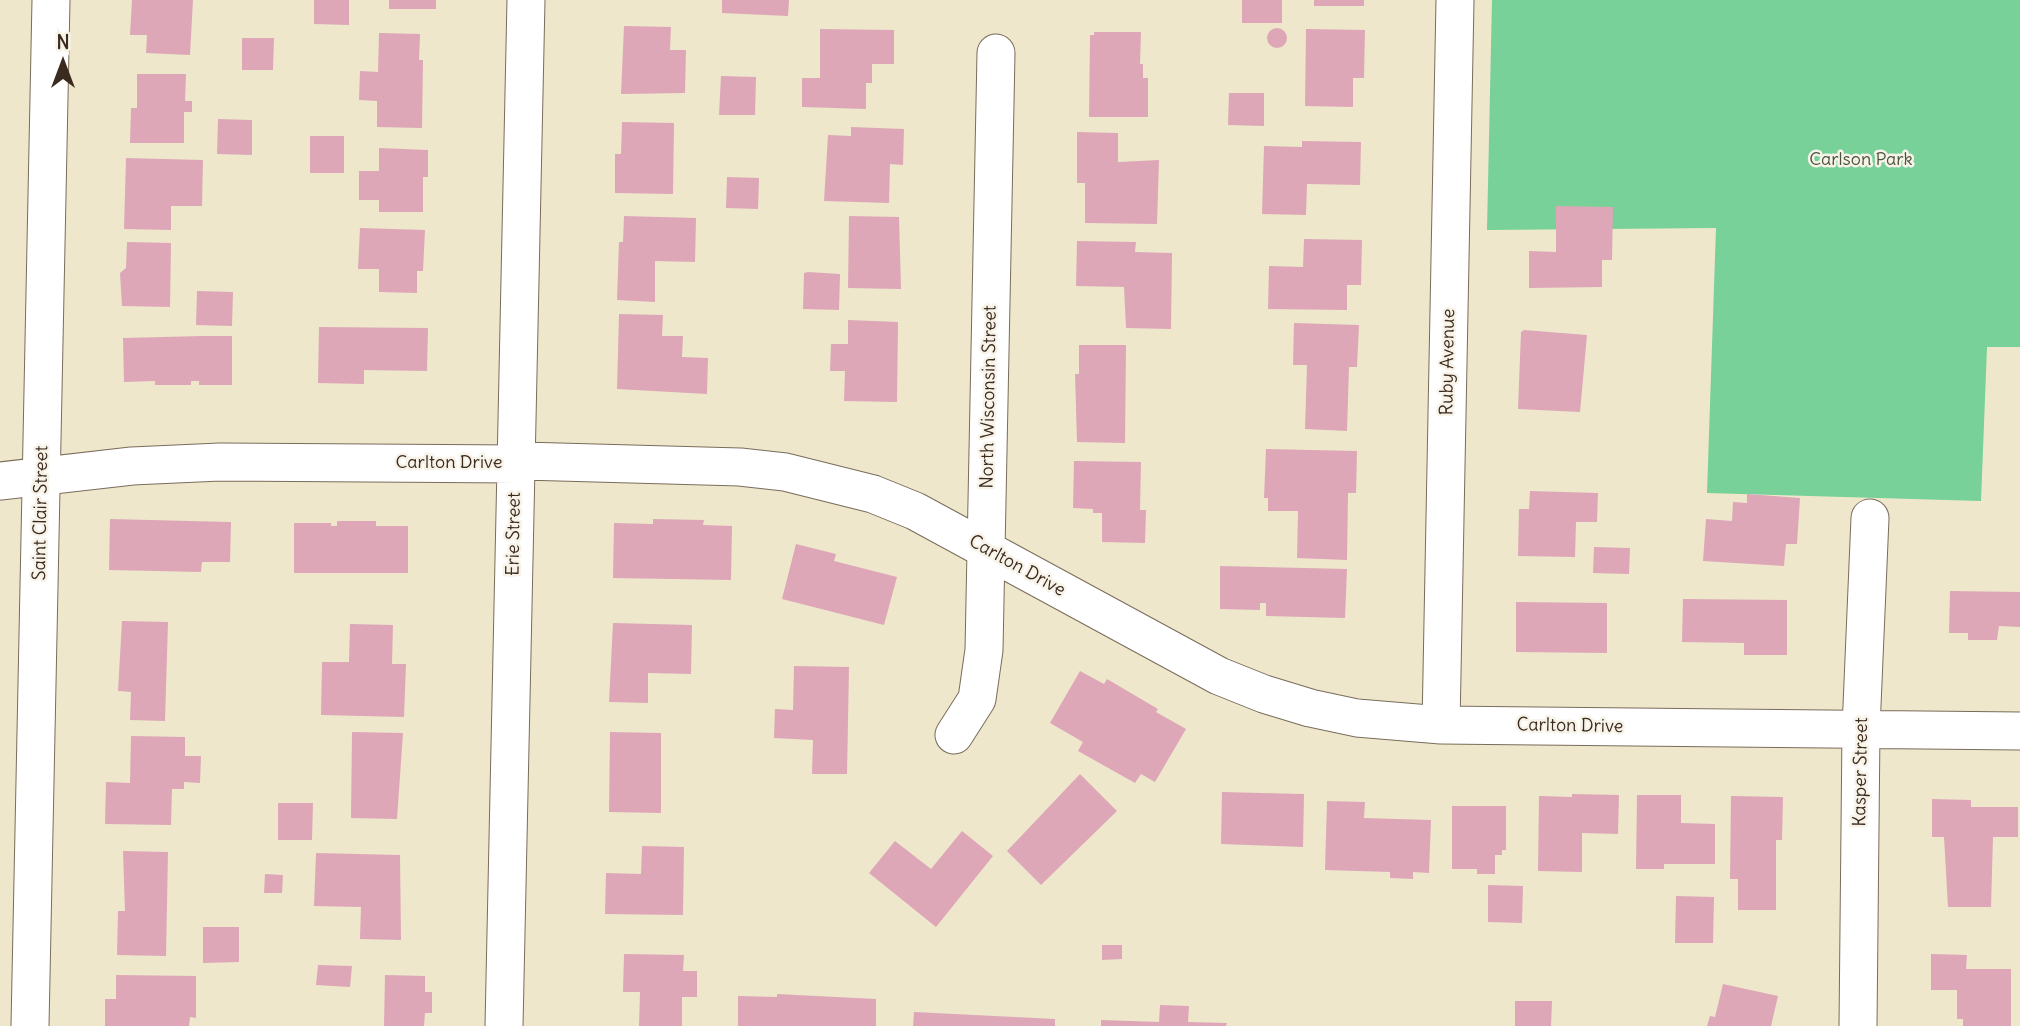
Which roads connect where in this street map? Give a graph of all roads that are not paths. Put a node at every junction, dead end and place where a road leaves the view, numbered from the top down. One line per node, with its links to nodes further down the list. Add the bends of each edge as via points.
1 (51, 0): 6 (street, Saint Clair Street)
2 (526, 0): 5 (street, Erie Street)
3 (1455, 0): 10 (street, Ruby Avenue)
4 (996, 53): 9 (street, North Wisconsin Street)
5 (516, 464): 6 (street, Carlton Drive, via 220,462); 9 (street, Carlton Drive, via 740,467 785,472 873,494); 15 (street, Erie Street)
6 (42, 476): 7 (street, Carlton Drive); 14 (street, Saint Clair Street)
7 (0, 481)
8 (1870, 518): 11 (street, Kasper Street)
9 (986, 549): 10 (street, Carlton Drive, via 1177,655 1264,694 1357,718); 13 (street, North Wisconsin Street, via 984,650 977,699)
10 (1441, 725): 11 (street, Carlton Drive)
11 (1861, 729): 12 (street, Carlton Drive); 16 (street, Kasper Street)
12 (2020, 731)
13 (954, 734)
14 (30, 1026)
15 (504, 1026)
16 (1858, 1026)

